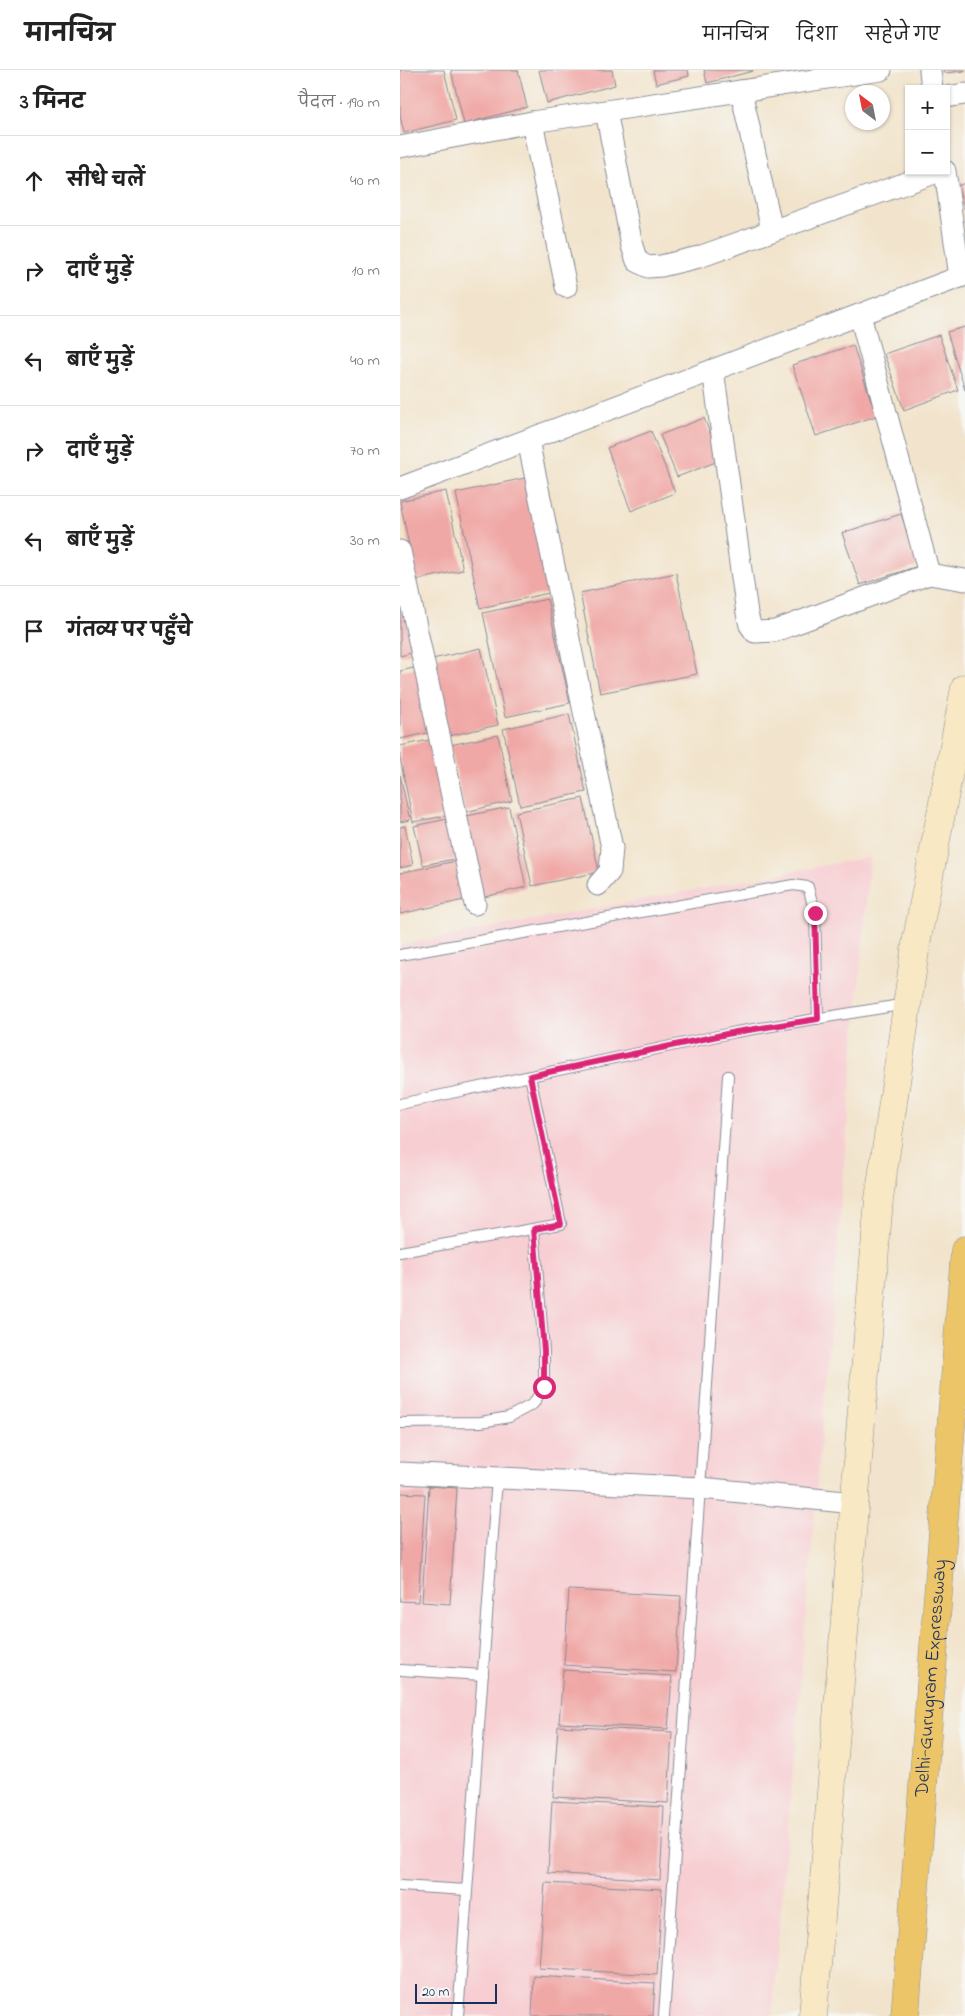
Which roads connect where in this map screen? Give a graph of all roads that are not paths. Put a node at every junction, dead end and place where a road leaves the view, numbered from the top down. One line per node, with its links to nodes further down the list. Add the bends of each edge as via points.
1 (881, 70): 4 (street)
2 (930, 70): 3 (street)
3 (932, 85)
4 (741, 91): 7 (street); 12 (street)
5 (965, 94): 6 (street)
6 (950, 96)
7 (606, 111): 8 (street); 12 (street, via 637,261 648,267 661,266 699,257)
8 (532, 122): 9 (street); 14 (street)
9 (400, 147)
10 (929, 175): 12 (street)
11 (945, 175): 13 (street)
12 (772, 230)
13 (962, 276): 15 (street)
14 (566, 288)
15 (860, 315): 16 (street); 20 (street)
16 (713, 370): 17 (street); 20 (street, via 747,613 755,632 775,632)
17 (528, 440): 18 (street); 23 (street, via 612,848 610,871)
18 (400, 488)
19 (400, 551): 24 (street)
20 (929, 574): 21 (street)
21 (965, 580)
22 (965, 688): 26 (main road)
23 (598, 885)
24 (475, 904)
25 (400, 955): 27 (lane, via 793,885 808,887 815,913)
26 (907, 1004): 27 (lane); 38 (main road, via 879,1200)
27 (818, 1019): 28 (lane, via 736,1032)
28 (530, 1076): 30 (lane); 31 (lane, via 561,1224)
29 (728, 1076): 37 (lane)
30 (400, 1104)
31 (534, 1229): 33 (lane); 34 (lane, via 544,1387 533,1404 509,1417 481,1422)
32 (965, 1250): 46 (highway, Delhi-Gurugram Expressway)
33 (400, 1252)
34 (400, 1423)
35 (400, 1472): 36 (street)
36 (497, 1478): 37 (street); 40 (lane)
37 (700, 1488): 38 (street); 44 (lane)
38 (855, 1503): 45 (main road)
39 (400, 1670): 40 (lane)
40 (483, 1675): 42 (lane)
41 (400, 1886): 42 (lane)
42 (467, 1890): 43 (lane)
43 (458, 2016)
44 (664, 2016)
45 (813, 2016)
46 (905, 2016)

